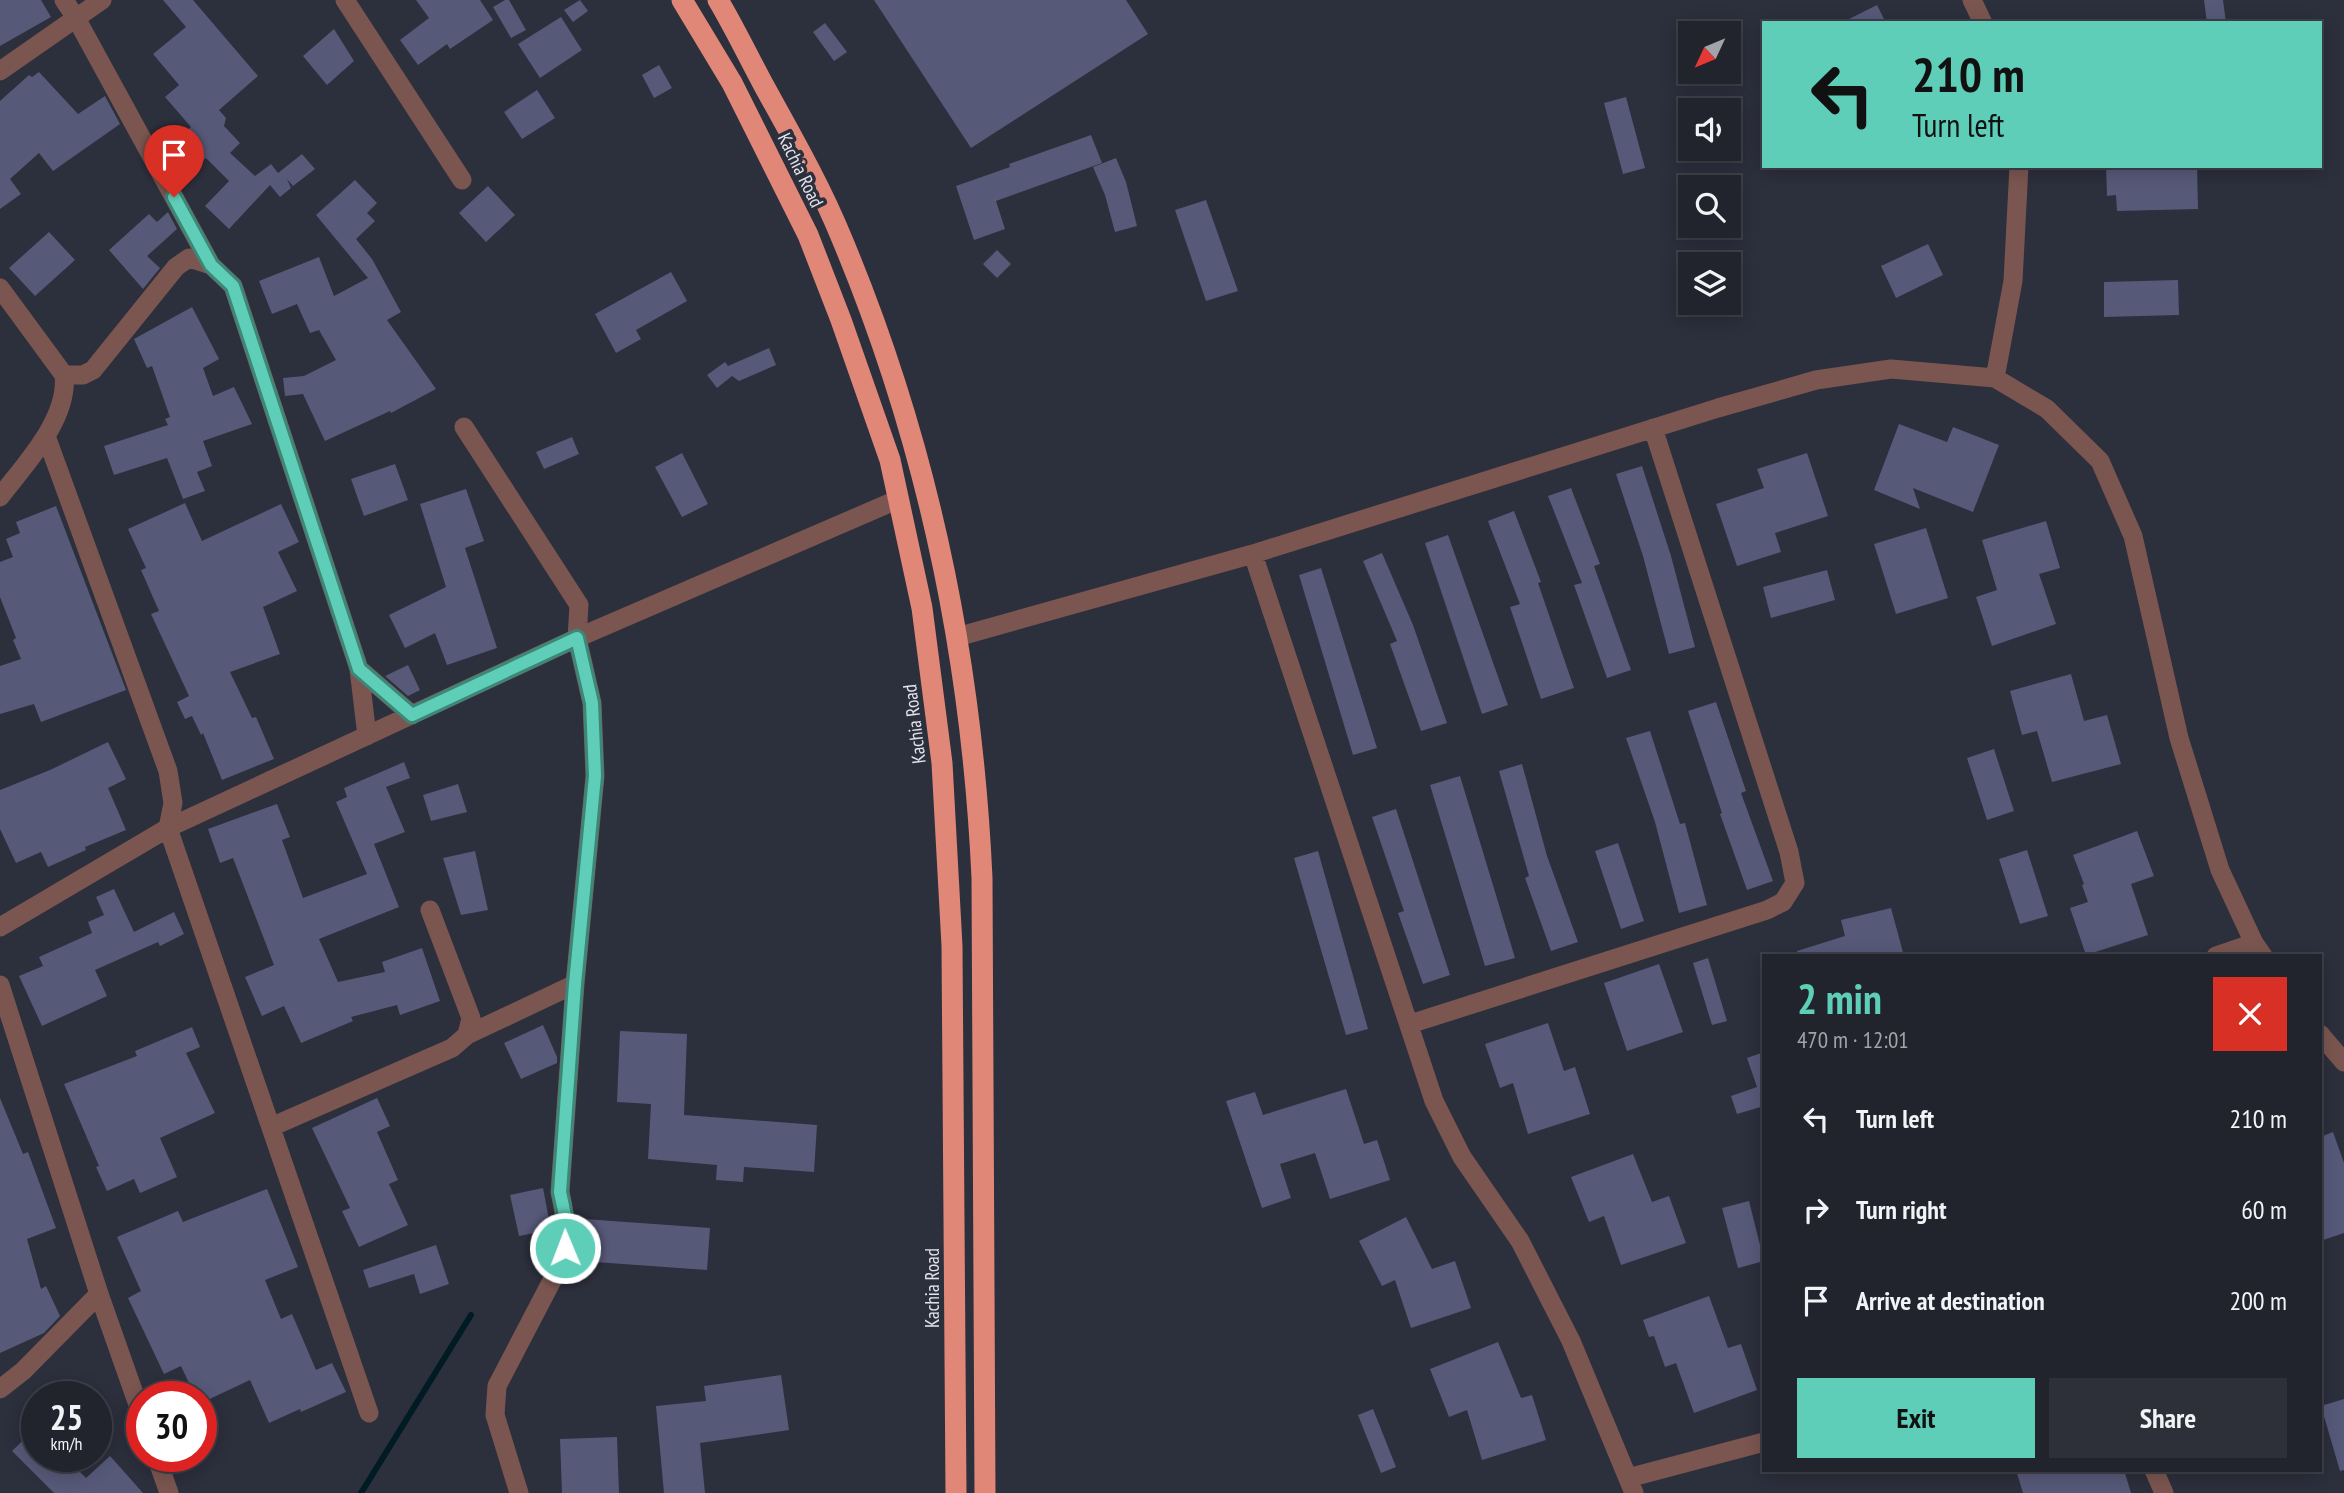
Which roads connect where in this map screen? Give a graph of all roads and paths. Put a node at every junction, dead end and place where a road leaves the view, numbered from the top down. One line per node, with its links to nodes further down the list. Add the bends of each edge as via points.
1 (64, 0): 7 (street)
2 (102, 0): 7 (street)
3 (345, 0): 11 (street)
4 (682, 0): 20 (highway, Kachia Road, via 732,83 808,235 869,397)
5 (718, 0): 22 (highway, Kachia Road, via 806,160 852,265 903,406 943,561)
6 (1972, 0): 8 (street)
7 (76, 18): 9 (street); 12 (street)
8 (1982, 21)
9 (0, 71)
10 (2019, 168): 15 (street, via 2013,281)
11 (462, 180)
12 (211, 265): 14 (street, via 189,258 176,267 93,370); 24 (street, via 233,286)
13 (0, 288): 14 (street)
14 (64, 375): 18 (street, via 64,399)
15 (1995, 377): 17 (street, via 1891,369 1816,380); 30 (street, via 2047,408 2100,461 2133,536 2179,738 2220,870)
16 (464, 427): 23 (street, via 579,605)
17 (1653, 428): 21 (street); 34 (street, via 1789,852 1795,883 1783,902 1767,910)
18 (46, 436): 19 (street); 27 (street, via 167,771 173,803)
19 (0, 497)
20 (899, 499): 23 (street); 49 (highway, Kachia Road, via 926,632 948,846 953,946)
21 (1253, 554): 22 (street); 34 (street)
22 (957, 636): 50 (highway, Kachia Road, via 978,803 982,878)
23 (577, 638): 25 (street); 32 (street, via 592,703 595,776)
24 (359, 669): 25 (street); 26 (street)
25 (412, 715): 26 (street)
26 (367, 736): 27 (street)
27 (168, 828): 29 (street); 38 (street)
28 (430, 910): 35 (street, via 471,1017)
29 (0, 928)
30 (2259, 949): 31 (street)
31 (2228, 954)
32 (575, 984): 35 (street); 48 (street, via 560,1192 565,1248 497,1386 495,1415)
33 (0, 985): 39 (street)
34 (1410, 1024): 46 (street, via 1434,1101 1462,1157 1520,1241 1570,1341)
35 (467, 1035): 38 (street, via 452,1048)
36 (2322, 1036): 37 (street)
37 (2344, 1062)
38 (271, 1127): 42 (street)
39 (99, 1294): 40 (street); 41 (street)
40 (130, 1381)
41 (0, 1389)
42 (369, 1413)
43 (1762, 1443): 46 (street)
44 (162, 1472): 47 (street)
45 (2155, 1472): 51 (street)
46 (1631, 1486)
47 (169, 1493)
48 (519, 1493)
49 (956, 1493)
50 (985, 1493)
51 (2164, 1493)

